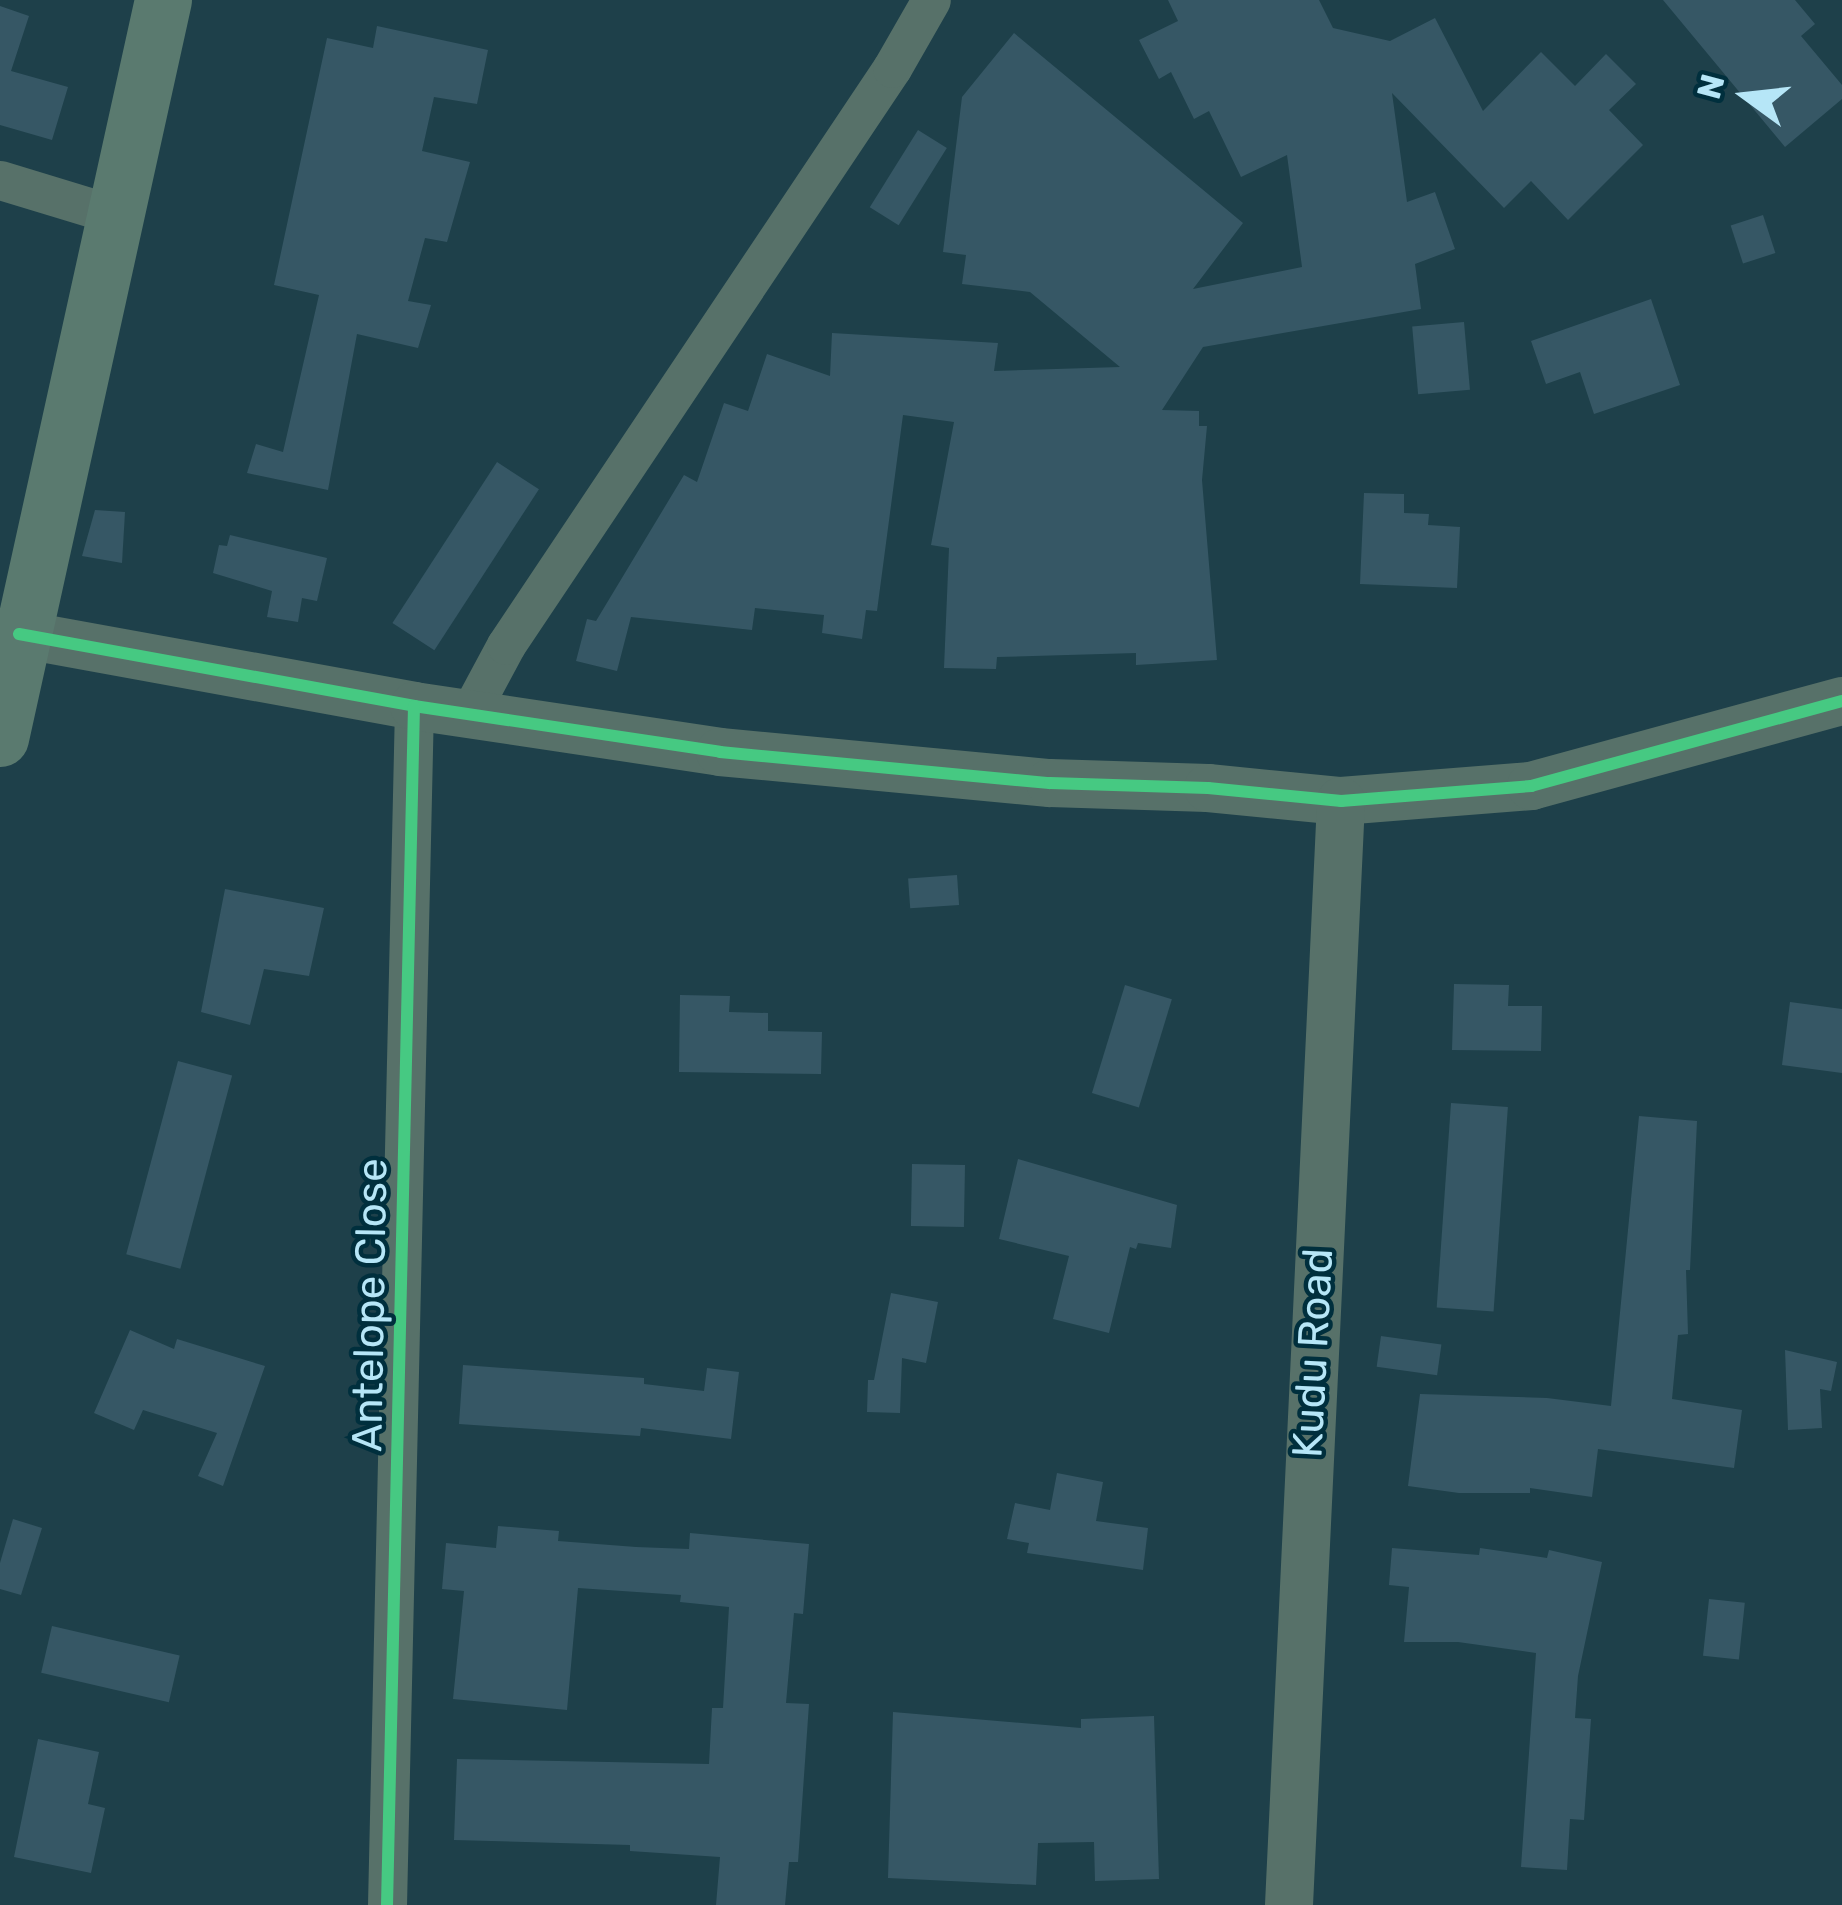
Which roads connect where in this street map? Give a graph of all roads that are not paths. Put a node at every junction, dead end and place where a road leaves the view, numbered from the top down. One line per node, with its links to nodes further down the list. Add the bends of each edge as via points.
1 (163, 0): 4 (main road)
2 (931, 0): 8 (street, via 506,645)
3 (0, 180): 4 (street)
4 (115, 215): 5 (main road)
5 (10, 632): 7 (street); 9 (main road)
6 (1842, 701): 10 (street, via 1531,786)
7 (413, 706): 8 (street); 11 (street, Antelope Close)
8 (469, 714): 10 (street, via 844,766)
9 (0, 738)
10 (1341, 801): 12 (street, Kudu Road)
11 (387, 1905)
12 (1288, 1905)

